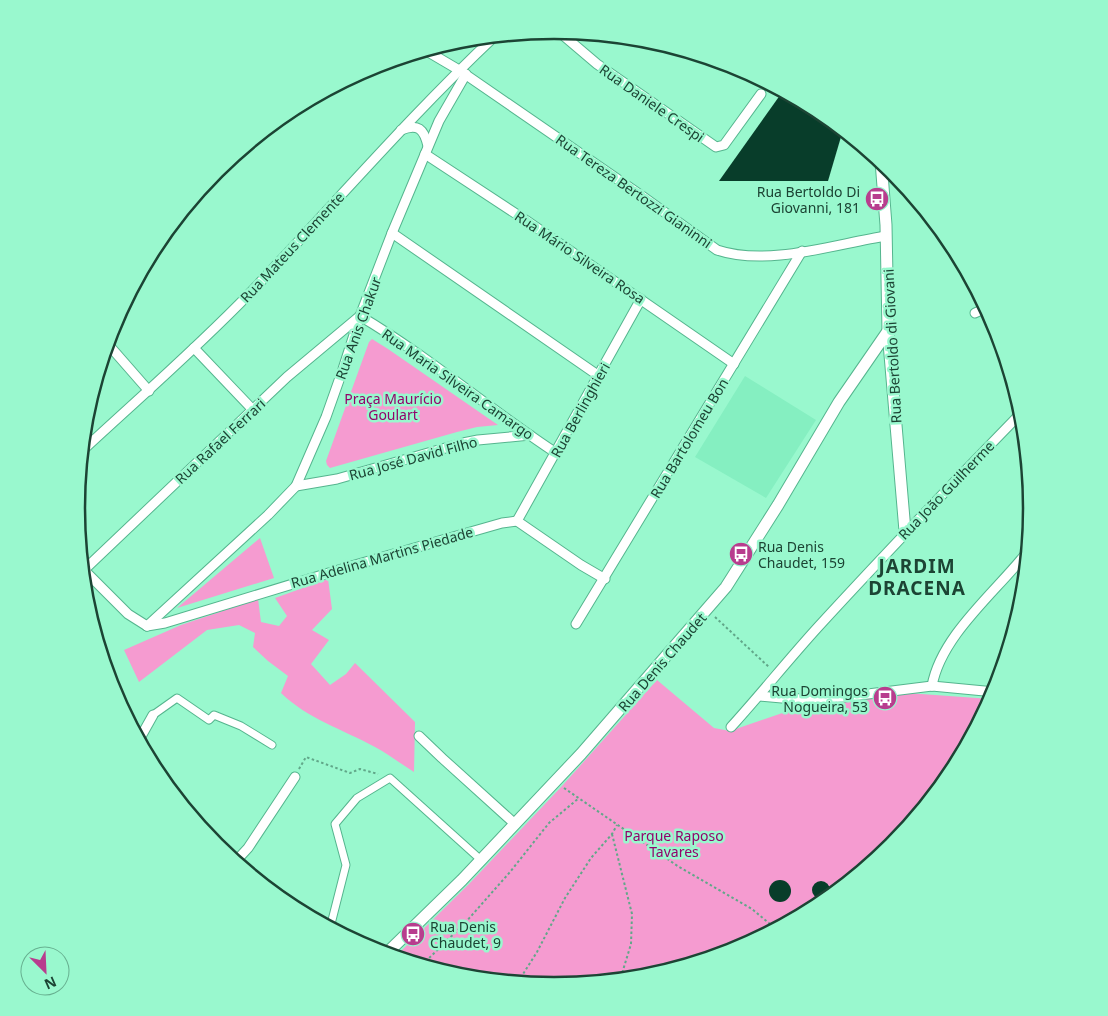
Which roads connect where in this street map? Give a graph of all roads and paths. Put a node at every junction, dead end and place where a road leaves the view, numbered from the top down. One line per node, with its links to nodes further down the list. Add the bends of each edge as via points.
1 (568, 39): 5 (street, Rua Daniele Crespi, via 597,64 716,147 724,145)
2 (489, 44): 4 (street, Rua Mateus Clemente)
3 (433, 55): 4 (street, Rua Tereza Bertozzi Gianinni)
4 (463, 72): 6 (street, Rua Mateus Clemente); 7 (street, Rua Anis Chakur); 11 (street, Rua Tereza Bertozzi Gianinni, via 717,250 742,255)
5 (761, 94)
6 (400, 130): 7 (street, via 418,128 424,134); 17 (street, Rua Mateus Clemente, via 256,287)
7 (427, 150): 9 (street, Rua Anis Chakur); 12 (street, Rua Mário Silveira Rosa)
8 (882, 172): 10 (street, Rua Bertoldo di Giovani)
9 (392, 233): 15 (street, Rua Anis Chakur); 20 (street)
10 (886, 236): 11 (street, Rua Tereza Bertozzi Gianinni); 16 (street, Rua Bertoldo di Giovani)
11 (802, 251): 19 (street, Rua Bartolomeu Bon)
12 (641, 299): 19 (street, Rua Mário Silveira Rosa); 20 (street, Rua Berlinghieri)
13 (980, 311): 14 (street)
14 (976, 313)
15 (360, 316): 22 (street, Rua Rafael Ferrari); 24 (street, Rua Maria Silveira Camargo, via 435,365); 27 (street, Rua Anis Chakur, via 326,417)
16 (888, 331): 29 (street, Rua Bertoldo di Giovani); 34 (street, Rua Denis Chaudet, via 839,402 726,587)
17 (194, 348): 21 (street, Rua Mateus Clemente); 22 (street)
18 (113, 349): 21 (street)
19 (734, 364): 33 (street, Rua Bartolomeu Bon)
20 (599, 376): 26 (street, Rua Berlinghieri)
21 (149, 391): 25 (street, Rua Mateus Clemente)
22 (253, 410): 31 (street, Rua Rafael Ferrari)
23 (1015, 420): 29 (street, Rua João Guilherme)
24 (530, 435): 26 (street, Rua Maria Silveira Camargo); 27 (street, Rua José David Filho, via 478,440 337,479)
25 (89, 444)
26 (556, 453): 28 (street, Rua Berlinghieri)
27 (296, 486): 36 (street, Rua Anis Chakur)
28 (517, 521): 33 (street); 36 (street, Rua Adelina Martins Piedade, via 356,564)
29 (905, 531): 37 (street, Rua João Guilherme)
30 (1020, 561): 38 (street, via 948,646 939,660)
31 (88, 564)
32 (90, 576): 36 (street, via 128,614)
33 (605, 579): 35 (street, Rua Bartolomeu Bon)
34 (707, 611): 37 (path); 50 (street, Rua Denis Chaudet)
35 (576, 624)
36 (147, 626)
37 (777, 675): 40 (street, Rua João Guilherme)
38 (932, 686): 39 (street); 40 (street, via 836,697 793,699)
39 (987, 691)
40 (760, 696): 42 (street, Rua João Guilherme)
41 (153, 715): 43 (street); 45 (street, via 177,698 209,720 214,714 241,726)
42 (731, 726)
43 (143, 733)
44 (419, 736): 50 (street)
45 (272, 746)
46 (295, 777): 47 (path, via 306,757 350,773 360,769); 53 (street)
47 (390, 778): 54 (street); 55 (street, via 357,798 335,824 346,865)
48 (562, 786): 49 (path)
49 (579, 798): 51 (path); 58 (path, via 550,823 465,923)
50 (515, 824): 54 (street, Rua Denis Chaudet)
51 (617, 825): 52 (path); 56 (path)
52 (612, 834): 59 (path, via 632,914 632,944); 60 (path, via 591,858 565,898)
53 (240, 857)
54 (481, 860): 57 (street, Rua Denis Chaudet)
55 (332, 921)
56 (771, 924)
57 (392, 948)
58 (428, 959)
59 (623, 972)
60 (522, 976)

